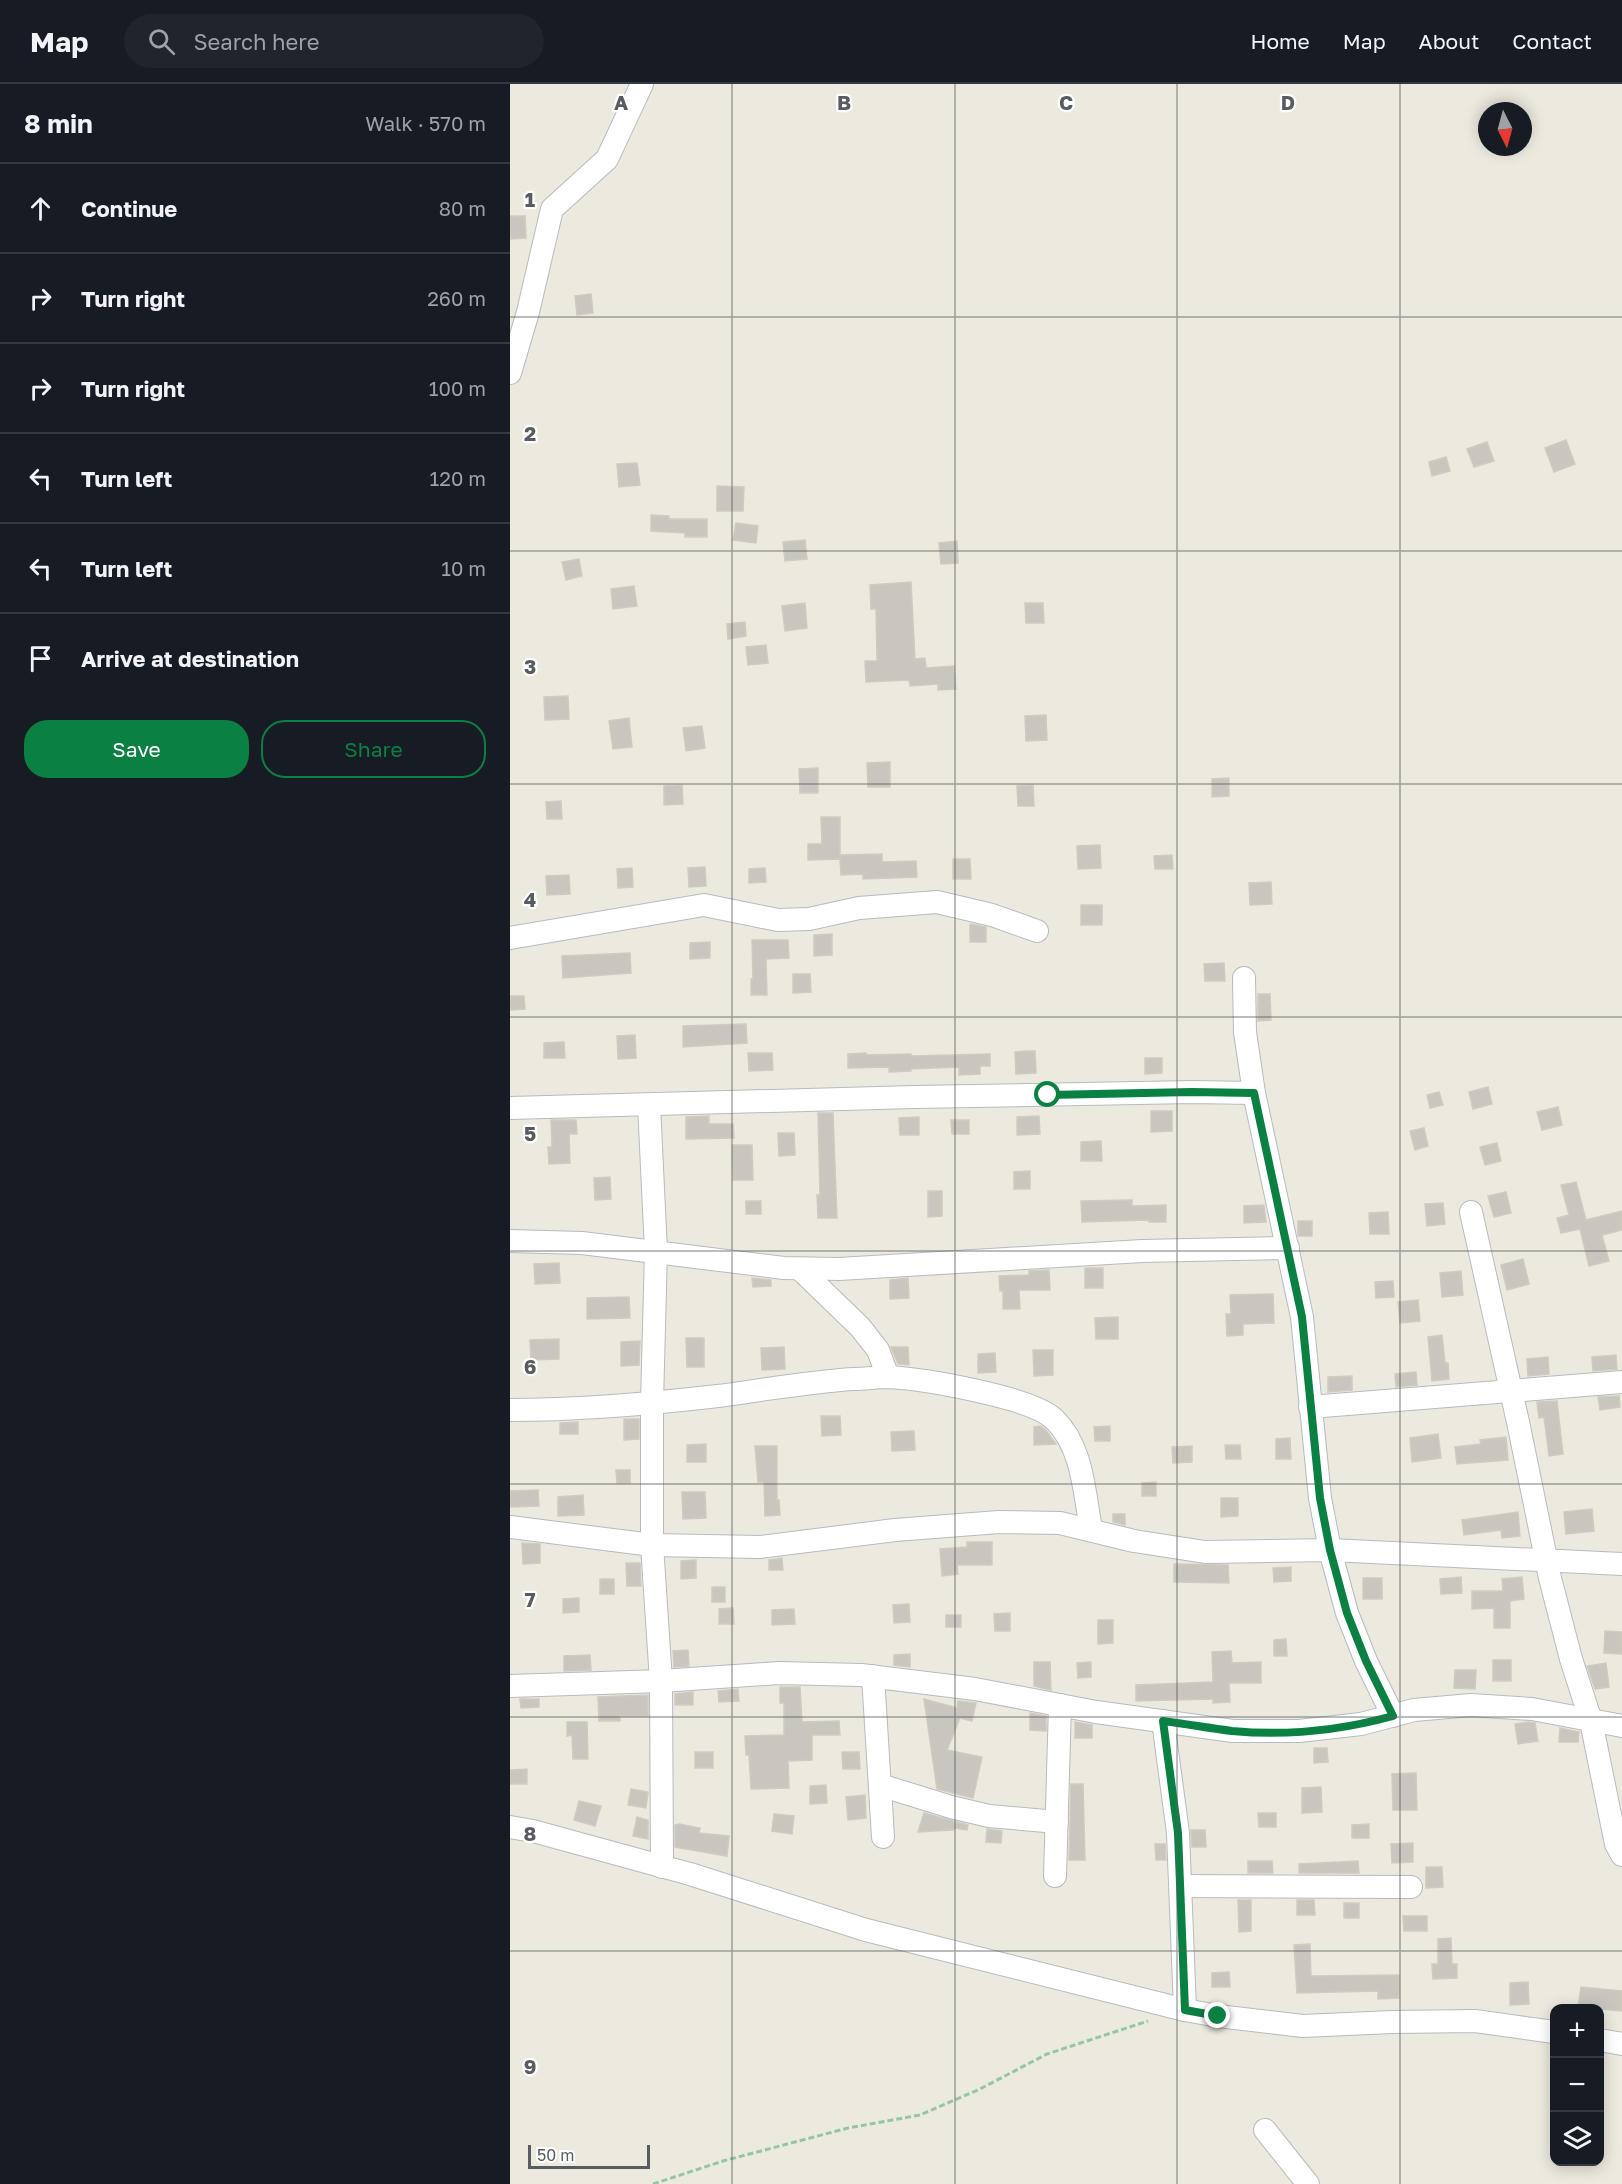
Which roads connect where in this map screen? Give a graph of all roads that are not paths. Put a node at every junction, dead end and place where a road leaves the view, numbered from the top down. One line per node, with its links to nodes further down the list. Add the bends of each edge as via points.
1 (642, 84): 2 (street, via 607,159 552,209)
2 (510, 373)
3 (1038, 931): 4 (street, via 938,902 778,920 704,905)
4 (510, 938)
5 (1244, 978): 6 (street, via 1245,1032)
6 (1254, 1093): 7 (street); 11 (street)
7 (649, 1105): 8 (street); 12 (street)
8 (510, 1108)
9 (1471, 1212): 16 (street)
10 (510, 1240): 12 (street)
11 (1288, 1248): 13 (street); 18 (street, via 1302,1317)
12 (656, 1251): 13 (street); 17 (street)
13 (800, 1269): 14 (street, via 860,1327 878,1350)
14 (888, 1377): 17 (street, via 823,1381); 21 (street, via 982,1392 1052,1417 1066,1432 1076,1454)
15 (1622, 1382): 16 (street)
16 (1511, 1390): 18 (street); 24 (street)
17 (652, 1403): 19 (street); 22 (street)
18 (1310, 1407): 23 (street)
19 (510, 1410)
20 (510, 1527): 22 (street)
21 (1091, 1529): 22 (street, via 1060,1523 999,1522 760,1547); 23 (street, via 1134,1541 1205,1552)
22 (652, 1545): 27 (street)
23 (1330, 1550): 24 (street); 30 (street, via 1347,1613)
24 (1546, 1560): 25 (street); 32 (street)
25 (1622, 1564)
26 (873, 1676): 27 (street, via 779,1673); 29 (street); 34 (street)
27 (661, 1681): 28 (street); 39 (street)
28 (510, 1686)
29 (1060, 1705): 31 (street); 35 (street)
30 (1393, 1716): 31 (street, via 1299,1731 1233,1731); 32 (street, via 1414,1710 1471,1705 1532,1709)
31 (1163, 1721): 41 (street)
32 (1591, 1721): 33 (street); 38 (street, via 1616,1844)
33 (1622, 1726)
34 (880, 1785): 35 (street, via 988,1816); 37 (street)
35 (1057, 1822): 40 (street)
36 (510, 1827): 39 (street)
37 (883, 1837)
38 (1622, 1855)
39 (662, 1867): 43 (street, via 866,1930)
40 (1055, 1876)
41 (1181, 1886): 42 (street); 43 (street)
42 (1411, 1887)
43 (1185, 2010): 44 (street, via 1303,2026 1475,2021)
44 (1550, 2031)
45 (1604, 2041): 46 (street)
46 (1622, 2044)
47 (1265, 2130): 48 (street)
48 (1308, 2184)

